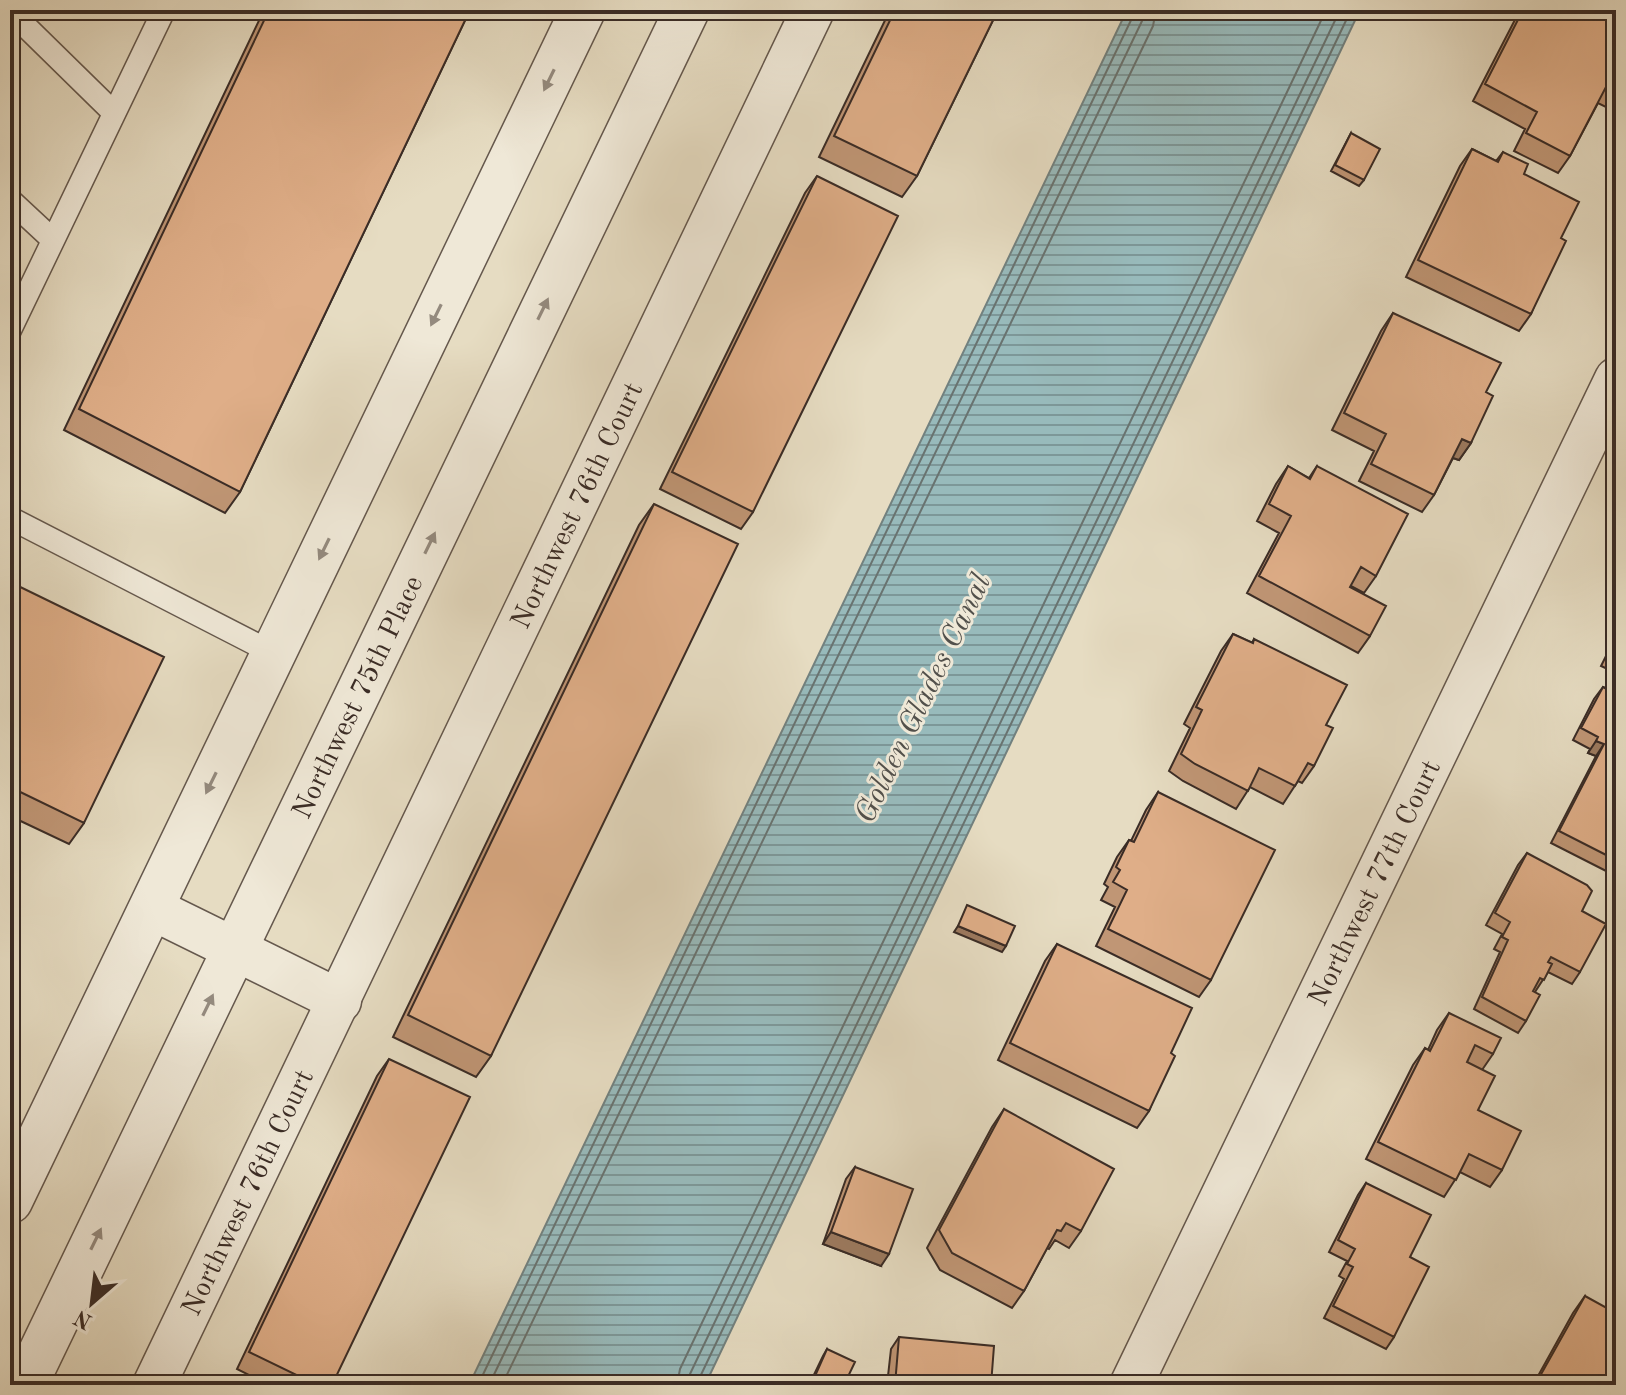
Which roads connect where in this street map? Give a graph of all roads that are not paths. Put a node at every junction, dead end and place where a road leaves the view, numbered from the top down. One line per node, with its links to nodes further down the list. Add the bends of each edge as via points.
1 (164, 10): 6 (lane)
2 (583, 10): 12 (street, one-way to 12)
3 (687, 10): 14 (street, Northwest 75th Place, one-way to 3)
4 (813, 10): 15 (street, Northwest 76th Court)
5 (10, 11): 6 (lane)
6 (114, 113): 8 (lane)
7 (10, 200): 8 (lane)
8 (53, 240): 9 (lane)
9 (10, 330)
10 (1616, 379): 19 (street, Northwest 77th Court)
11 (10, 518): 12 (lane)
12 (273, 653): 13 (street, one-way to 13)
13 (151, 908): 14 (street); 16 (street)
14 (235, 949): 15 (street); 17 (street, Northwest 75th Place, one-way to 14)
15 (340, 1001): 18 (street, Northwest 76th Court)
16 (10, 1201)
17 (25, 1385)
18 (154, 1385)
19 (1131, 1385)

